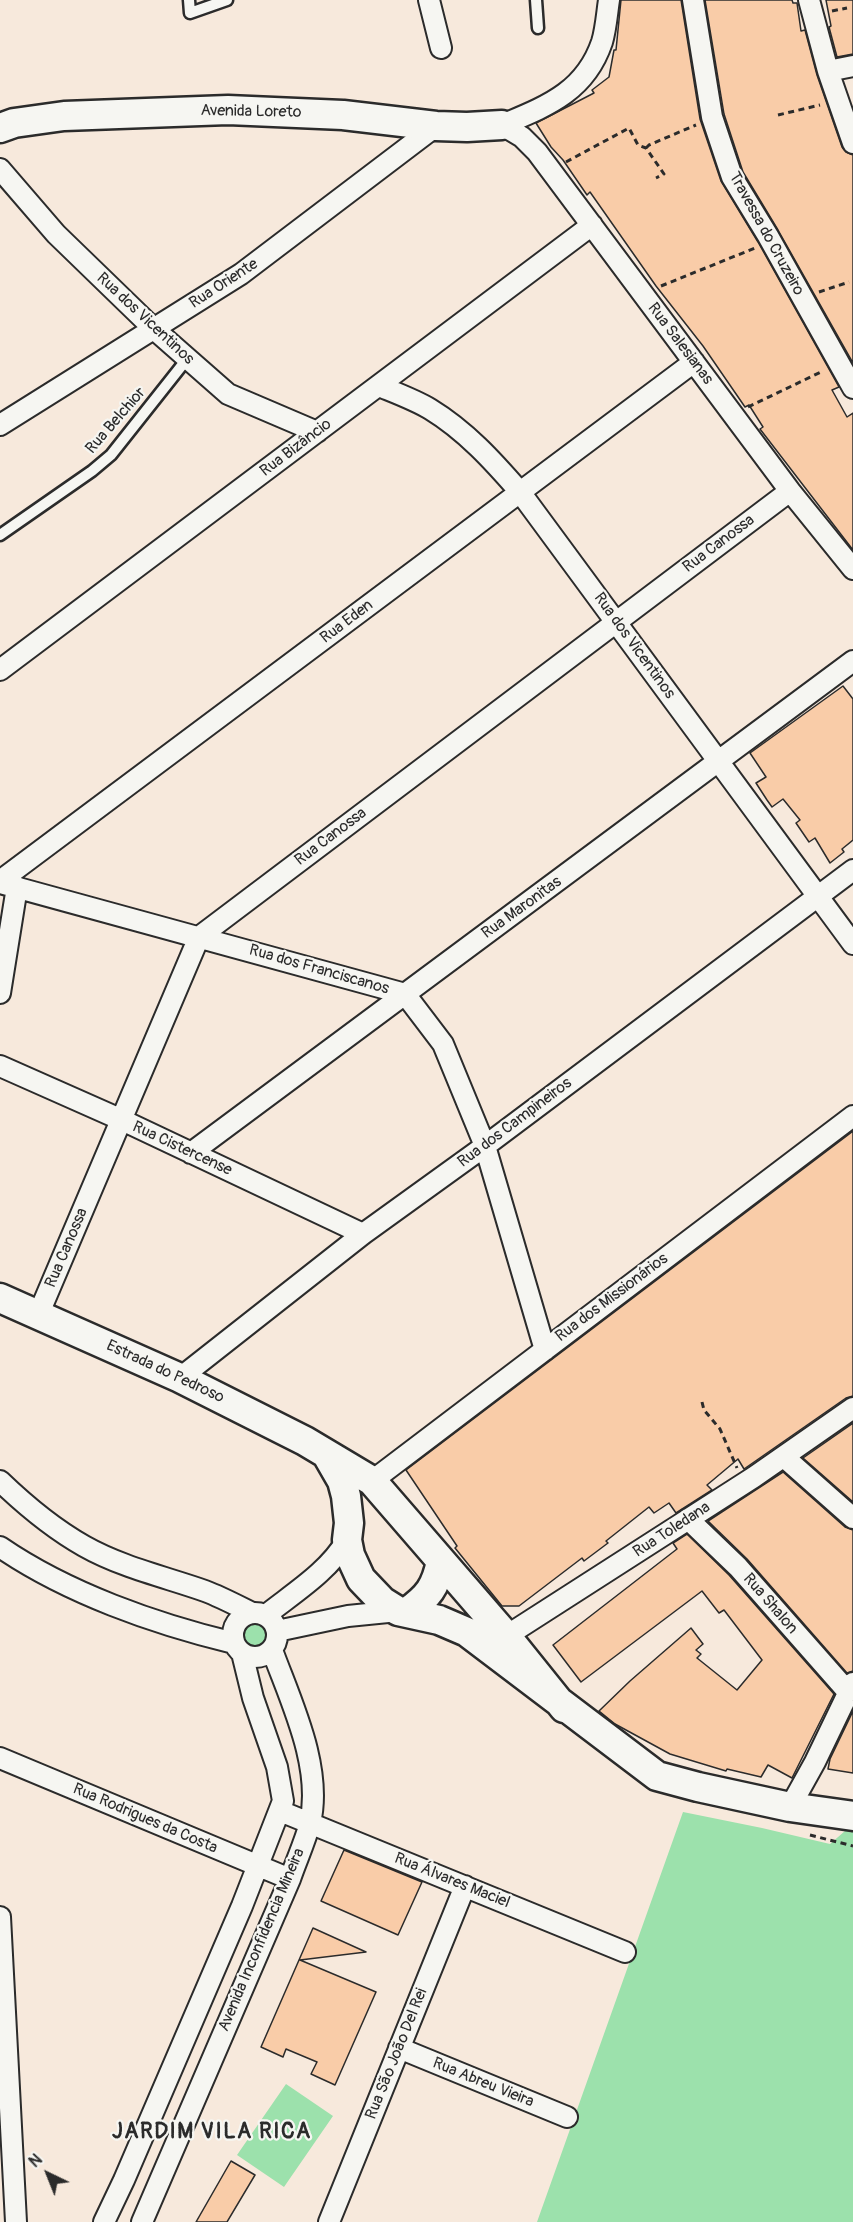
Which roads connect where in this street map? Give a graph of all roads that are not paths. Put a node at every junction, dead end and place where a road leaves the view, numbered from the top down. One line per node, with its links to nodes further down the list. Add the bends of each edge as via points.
1 (189, 0): 2 (lane, via 190,13)
2 (227, 0)
3 (429, 0): 9 (street)
4 (536, 0): 8 (lane)
5 (609, 0): 12 (street, via 603,40 587,74 543,108)
6 (693, 0): 22 (street, Travessa do Cruzeiro, via 712,117 732,177)
7 (809, 0): 11 (street)
8 (538, 28)
9 (441, 48)
10 (853, 66): 11 (street)
11 (828, 71): 15 (street)
12 (502, 125): 13 (main road, Avenida Loreto); 17 (street, Rua Salesianas, via 537,152)
13 (436, 126): 14 (main road, Avenida Loreto, via 343,115 228,110 64,116); 18 (street, Rua Oriente, via 241,274)
14 (0, 128)
15 (853, 143)
16 (0, 169): 18 (street, Rua dos Vicentinos, via 56,234)
17 (592, 225): 20 (street, Rua Salesianas); 21 (street, Rua Bizâncio)
18 (154, 329): 19 (street, Rua dos Vicentinos); 23 (street, Rua Oriente)
19 (187, 359): 24 (street, Rua dos Vicentinos, via 228,394); 27 (lane, Rua Belchior, via 111,454)
20 (694, 362): 25 (street, Rua Salesianas); 26 (street, Rua Eden)
21 (379, 386): 24 (street, Rua Bizâncio); 26 (street, Rua dos Vicentinos, via 428,408 457,427)
22 (853, 388)
23 (0, 425)
24 (317, 432): 31 (street, Rua Bizâncio)
25 (790, 491): 28 (street, Rua Salesianas); 29 (street, Rua Canossa)
26 (520, 492): 29 (street, Rua dos Vicentinos); 34 (street, Rua Eden)
27 (0, 535)
28 (853, 569)
29 (616, 621): 32 (street, Rua dos Vicentinos); 36 (street, Rua Canossa)
30 (853, 661): 32 (street, Rua Maronitas)
31 (0, 670)
32 (719, 762): 35 (street, Rua dos Vicentinos); 39 (street, Rua Maronitas)
33 (853, 870): 35 (street, Rua dos Campineiros)
34 (6, 884): 36 (street, Rua dos Franciscanos); 38 (street)
35 (818, 896): 37 (street, Rua dos Vicentinos); 43 (street, Rua dos Campineiros)
36 (199, 937): 39 (street, Rua dos Franciscanos); 42 (street, Rua Canossa)
37 (853, 944)
38 (0, 993)
39 (405, 994): 43 (street, Rua dos Franciscanos, via 443,1044); 44 (street, Rua Maronitas)
40 (0, 1066): 42 (street, Rua Cistercense)
41 (853, 1116): 48 (street, Rua dos Missionários)
42 (122, 1120): 44 (street, Rua Cistercense); 47 (street, Rua Canossa)
43 (485, 1146): 45 (street, Rua dos Campineiros); 48 (street, Rua dos Franciscanos)
44 (191, 1153): 45 (street, Rua Cistercense)
45 (363, 1234): 49 (street, Rua dos Campineiros)
46 (0, 1298): 47 (main road, Estrada do Pedroso)
47 (39, 1313): 49 (main road, Estrada do Pedroso)
48 (545, 1350): 54 (street, Rua dos Missionários)
49 (180, 1378): 51 (main road, Estrada do Pedroso)
50 (853, 1408): 52 (street, Rua Toledana)
51 (327, 1455): 54 (main road, Estrada do Pedroso); 57 (main road, Estrada do Pedroso, via 342,1481 349,1511)
52 (784, 1457): 55 (street); 56 (street, Rua Toledana)
53 (0, 1481): 61 (street, via 45,1521 86,1547 208,1592)
54 (372, 1481): 57 (main road, via 356,1506); 59 (main road, Estrada do Pedroso)
55 (853, 1518)
56 (688, 1519): 62 (street, Rua Toledana); 64 (street, Rua Shalon)
57 (348, 1531): 60 (main road, Estrada do Pedroso, via 350,1555 361,1579 382,1600); 61 (street, via 337,1557)
58 (0, 1547): 63 (street, via 50,1579 168,1626)
59 (441, 1561): 60 (main road, via 433,1588 423,1601); 62 (main road, Estrada do Pedroso)
60 (402, 1612): 61 (street); 62 (main road, Estrada do Pedroso)
61 (267, 1627): 63 (street, via 267,1654 254,1658); 63 (street, via 244,1615 234,1627); 70 (street, Avenida Inconfidencia Mineira, via 307,1746 314,1796)
62 (497, 1642): 66 (main road, Estrada do Pedroso, via 564,1708 657,1776)
63 (238, 1648): 68 (street, Avenida Inconfidencia Mineira, via 277,1767 283,1801)
64 (851, 1688): 66 (street)
65 (0, 1758): 71 (street, Rua Rodrigues da Costa)
66 (790, 1807): 67 (main road, Estrada do Pedroso); 69 (main road, Estrada do Pedroso)
67 (853, 1809)
68 (280, 1811): 70 (street, Rua Álvares Maciel); 71 (street, Avenida Inconfidencia Mineira)
69 (853, 1816)
70 (310, 1823): 72 (street, Avenida Inconfidencia Mineira); 73 (street, Rua Álvares Maciel)
71 (258, 1866): 72 (street, Rua Rodrigues da Costa); 80 (street, Avenida Inconfidencia Mineira)
72 (290, 1879): 81 (street, Avenida Inconfidencia Mineira)
73 (465, 1886): 75 (street, Rua Álvares Maciel); 76 (street, Rua São João Del Rei)
74 (0, 1917): 78 (street)
75 (625, 1952)
76 (399, 2048): 77 (street, Rua Abreu Vieira); 82 (street, Rua São João Del Rei)
77 (567, 2117)
78 (6, 2156): 79 (street)
79 (16, 2222)
80 (104, 2222)
81 (142, 2222)
82 (328, 2222)

